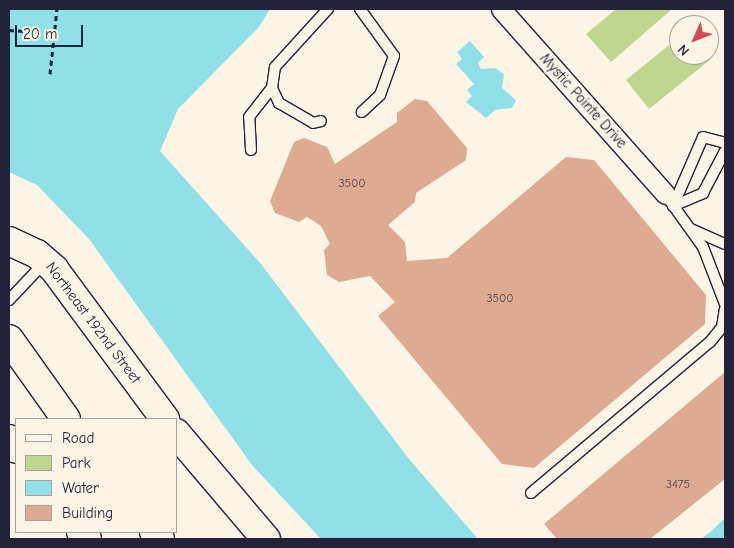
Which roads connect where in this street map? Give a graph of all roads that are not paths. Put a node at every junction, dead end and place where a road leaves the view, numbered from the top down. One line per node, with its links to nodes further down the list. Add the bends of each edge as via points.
1 (328, 9): 4 (lane, via 275,67)
2 (360, 9): 5 (lane, via 394,56 380,94)
3 (501, 9): 10 (street, Mystic Pointe Drive)
4 (272, 88): 6 (lane, via 279,103 314,123); 8 (lane, via 249,117)
5 (362, 112)
6 (321, 121)
7 (725, 143): 10 (lane, via 703,137)
8 (251, 150)
9 (725, 151): 10 (lane, via 703,194)
10 (669, 200): 11 (lane)
11 (690, 228): 13 (lane); 16 (lane, via 703,248)
12 (9, 241): 14 (main road, Northeast 192nd Street)
13 (725, 244)
14 (46, 260): 15 (lane); 20 (main road, Northeast 192nd Street)
15 (9, 300)
16 (725, 304)
17 (725, 309): 22 (lane, via 722,327 710,342)
18 (9, 339): 19 (main road)
19 (65, 418)
20 (164, 418)
21 (178, 435): 23 (main road)
22 (531, 493)
23 (266, 539)

